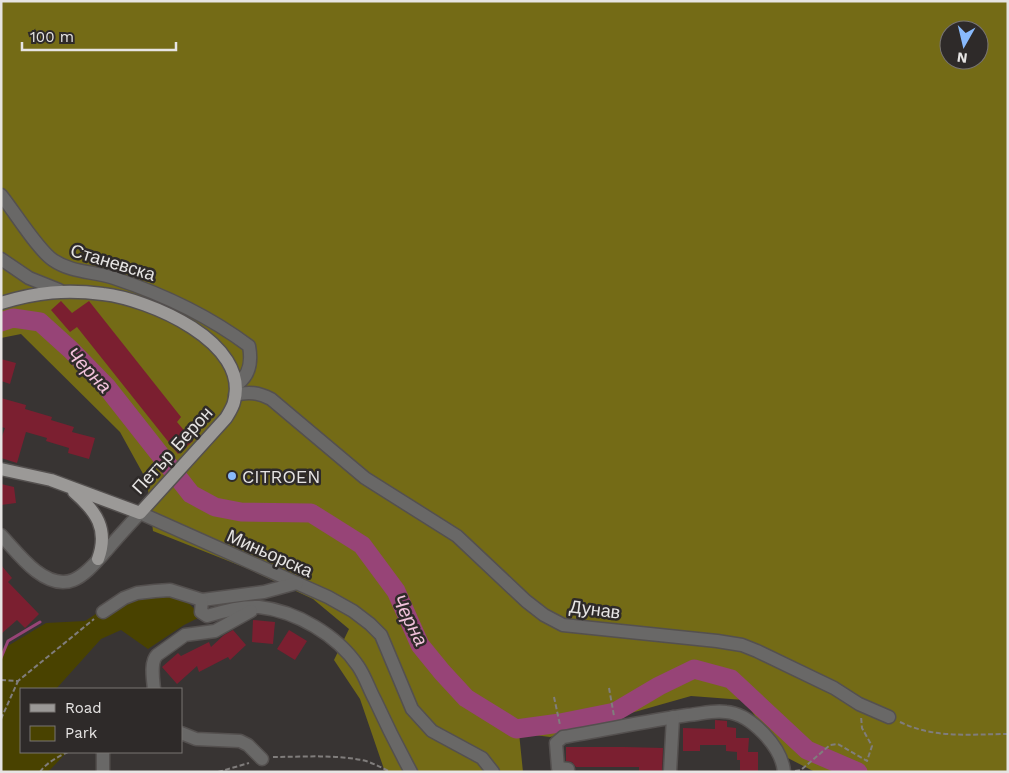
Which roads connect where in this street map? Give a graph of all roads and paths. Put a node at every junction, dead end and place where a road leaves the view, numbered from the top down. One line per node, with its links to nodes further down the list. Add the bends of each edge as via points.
1 (1, 194): 5 (street, Станевска, via 50,259 78,272 106,276 152,291 180,304 249,346 252,360)
2 (1, 259): 3 (street, via 29,278)
3 (59, 290): 4 (main road); 5 (main road, via 106,294 144,305 196,330 219,349 228,362)
4 (1, 303)
5 (236, 390): 8 (main road, Петър Берон, via 226,418); 20 (street, Дунав, via 271,399 365,478 457,536 526,601 563,625 742,645 834,688)
6 (1, 469): 7 (main road)
7 (66, 485): 8 (main road); 10 (main road, via 86,502 97,518 103,538)
8 (140, 513): 10 (street); 11 (street, Миньорска)
9 (1, 535): 10 (street, via 36,570 53,580 80,578)
10 (98, 559)
11 (297, 583): 12 (street, via 264,592); 38 (street, Миньорска, via 353,611 370,624 381,636 412,709 432,731 482,758)
12 (202, 600): 13 (street, via 201,612 207,616 228,609); 14 (street, via 170,590 137,593)
13 (257, 607): 17 (street, via 215,631 185,635 154,658); 37 (street, via 300,618 346,649 359,667)
14 (103, 612): 16 (path)
15 (1, 680): 16 (path)
16 (18, 681): 23 (path)
17 (154, 688)
18 (609, 688): 24 (path)
19 (554, 698): 27 (path)
20 (859, 704): 22 (street, Дунав); 32 (path, via 862,728 872,746 867,761 838,744 830,745)
21 (673, 717): 24 (street); 39 (street); 40 (street, via 721,712 740,716 762,731 776,748)
22 (889, 717): 26 (path, via 935,734)
23 (1, 719)
24 (616, 728): 27 (street)
25 (182, 733): 30 (street, via 196,738 240,741)
26 (1008, 734)
27 (563, 737): 31 (street, via 556,743 558,768)
28 (65, 753): 33 (path)
29 (104, 753): 34 (street)
30 (262, 758): 35 (path); 36 (path, via 364,761)
31 (568, 769)
32 (801, 770)
33 (40, 772)
34 (103, 772)
35 (218, 772)
36 (391, 772)
37 (411, 772)
38 (493, 772)
39 (670, 772)
40 (784, 772)

